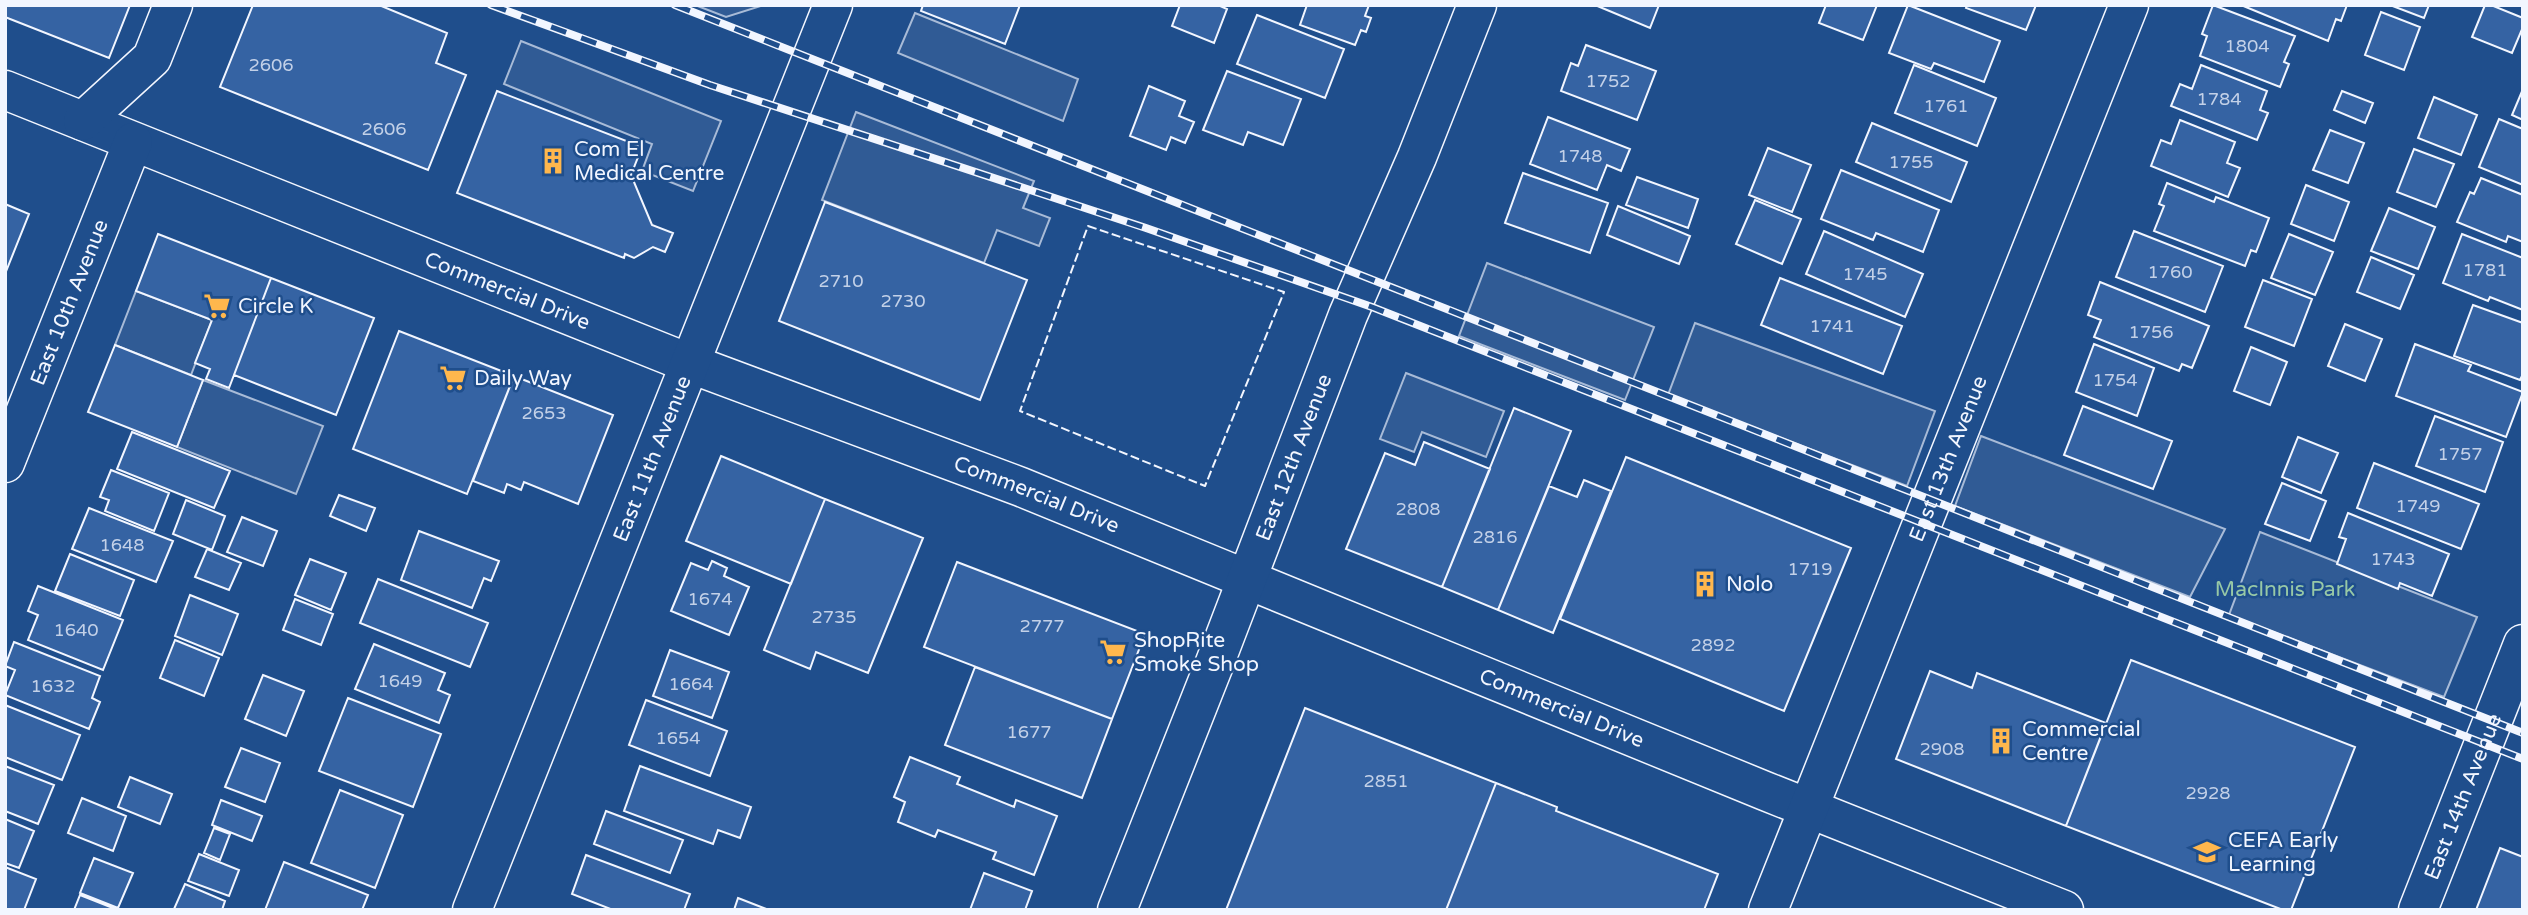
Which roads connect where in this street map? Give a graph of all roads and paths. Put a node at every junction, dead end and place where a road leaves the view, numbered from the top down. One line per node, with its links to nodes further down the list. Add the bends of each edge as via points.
1 (173, 5): 6 (street, via 152,58)
2 (833, 5): 8 (street, East 11th Avenue)
3 (1477, 5): 10 (street, East 12th Avenue)
4 (2129, 5): 12 (street, East 13th Avenue)
5 (5, 90): 6 (street, Commercial Drive)
6 (83, 121): 7 (street, Commercial Drive)
7 (133, 142): 8 (street, Commercial Drive); 9 (street, East 10th Avenue)
8 (691, 364): 10 (street, Commercial Drive, via 1021,487); 13 (street, East 11th Avenue)
9 (5, 463)
10 (1247, 580): 12 (street, Commercial Drive); 14 (street, East 12th Avenue)
11 (2523, 644): 17 (street, East 14th Avenue)
12 (1809, 809): 15 (street, East 13th Avenue); 16 (street, Commercial Drive)
13 (472, 910)
14 (1117, 910)
15 (1768, 910)
16 (2064, 910)
17 (2418, 910)

